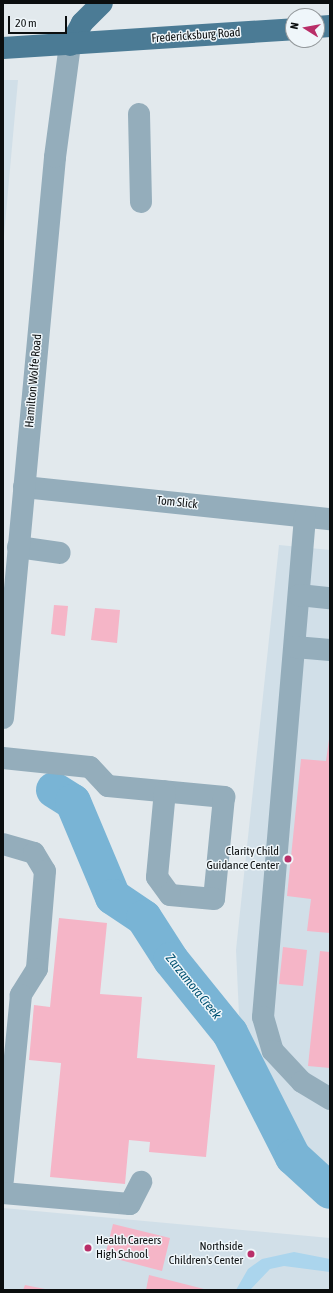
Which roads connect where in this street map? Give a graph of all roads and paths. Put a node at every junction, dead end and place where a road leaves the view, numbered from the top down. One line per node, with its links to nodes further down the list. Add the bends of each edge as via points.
1 (102, 3): 3 (main road, via 82,22)
2 (285, 30): 3 (main road, Fredericksburg Road)
3 (70, 45): 4 (main road, Fredericksburg Road); 7 (street, Hamilton Wolfe Road, via 55,157)
4 (3, 48)
5 (139, 114): 6 (street)
6 (141, 202)
7 (24, 487): 8 (street, Tom Slick); 10 (street, Hamilton Wolfe Road)
8 (305, 517): 9 (street, Tom Slick); 12 (street)
9 (330, 519)
10 (18, 547): 11 (street); 16 (street, Hamilton Wolfe Road)
11 (60, 553)
12 (299, 595): 13 (street); 14 (street)
13 (330, 598)
14 (295, 647): 15 (street); 20 (street, via 263,1017 273,1051 302,1082)
15 (330, 650)
16 (3, 718)
17 (3, 758): 18 (street, via 90,767 108,786)
18 (165, 792): 18 (street, via 224,797 214,899 170,896 158,877)
19 (3, 844): 21 (street, via 34,853 45,871 37,969 21,996)
20 (330, 1099)
21 (3, 1180)
22 (141, 1182): 23 (street, via 130,1204)
23 (3, 1193)

